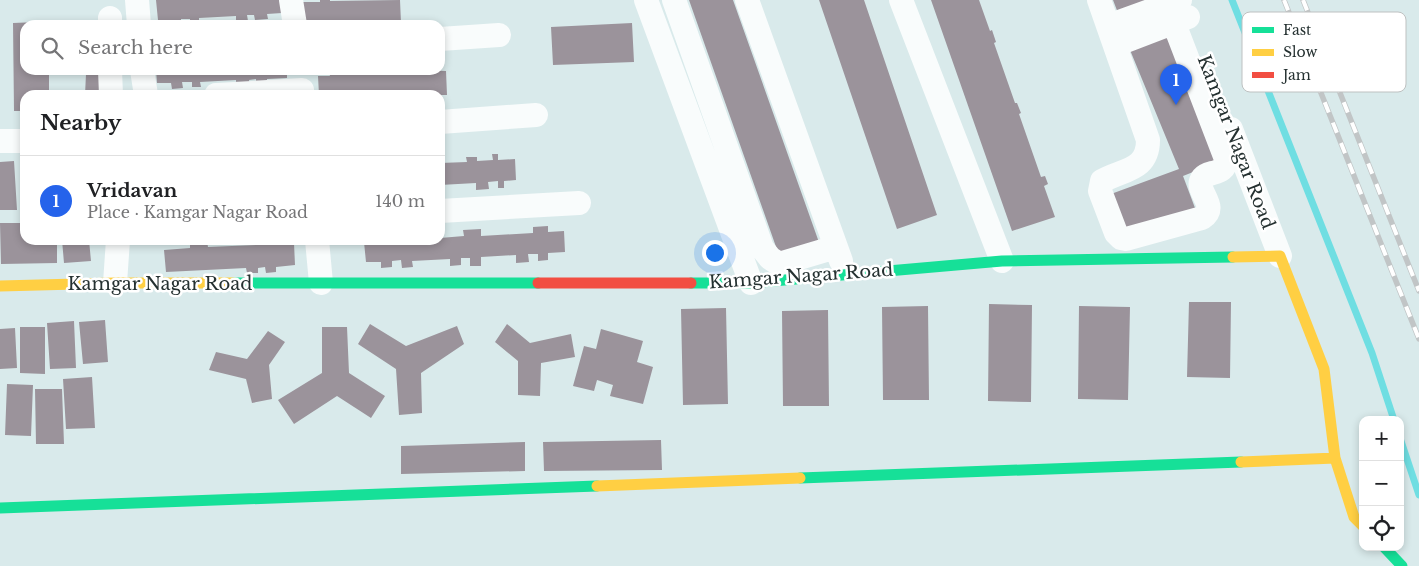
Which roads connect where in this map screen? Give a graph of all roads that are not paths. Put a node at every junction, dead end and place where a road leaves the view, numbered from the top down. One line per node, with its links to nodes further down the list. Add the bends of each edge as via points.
1 (137, 0): 9 (street)
2 (291, 0): 10 (street)
3 (646, 0): 37 (street)
4 (674, 0): 30 (street, via 762,248 779,264)
5 (747, 0): 30 (street)
6 (900, 0): 33 (street)
7 (1099, 0): 12 (street)
8 (1176, 7): 12 (street); 22 (street, Kamgar Nagar Road)
9 (139, 20)
10 (295, 20)
11 (498, 35): 13 (street)
12 (1112, 36): 27 (street, via 1148,140 1148,150 1137,166 1102,181 1100,191 1116,233 1121,238)
13 (445, 39)
14 (110, 75): 17 (street)
15 (143, 75): 18 (street)
16 (293, 88): 19 (street)
17 (110, 90)
18 (145, 90)
19 (271, 90)
20 (536, 115): 21 (street)
21 (445, 122)
22 (1224, 130): 27 (street, via 1226,164 1223,169 1201,180 1208,210 1206,215); 31 (street, Kamgar Nagar Road)
23 (0, 141): 24 (street)
24 (20, 141)
25 (579, 203): 26 (street)
26 (445, 211)
27 (1170, 226): 32 (street)
28 (118, 245): 35 (street)
29 (317, 245): 36 (street)
30 (836, 247): 34 (street)
31 (1280, 256): 32 (street, Kamgar Nagar Road); 39 (street, Kamgar Nagar Road, via 1324,369)
32 (1179, 258): 33 (street, Kamgar Nagar Road)
33 (1002, 261): 34 (street, Kamgar Nagar Road)
34 (846, 275): 37 (street, Kamgar Nagar Road)
35 (115, 283): 36 (street, Kamgar Nagar Road); 38 (street, Kamgar Nagar Road)
36 (321, 283): 37 (street, Kamgar Nagar Road)
37 (751, 283)
38 (0, 286)
39 (1335, 458): 40 (street); 41 (street, Kamgar Nagar Road, via 1354,517)
40 (0, 508)
41 (1359, 522)
42 (1388, 551): 43 (street)
43 (1402, 566)

